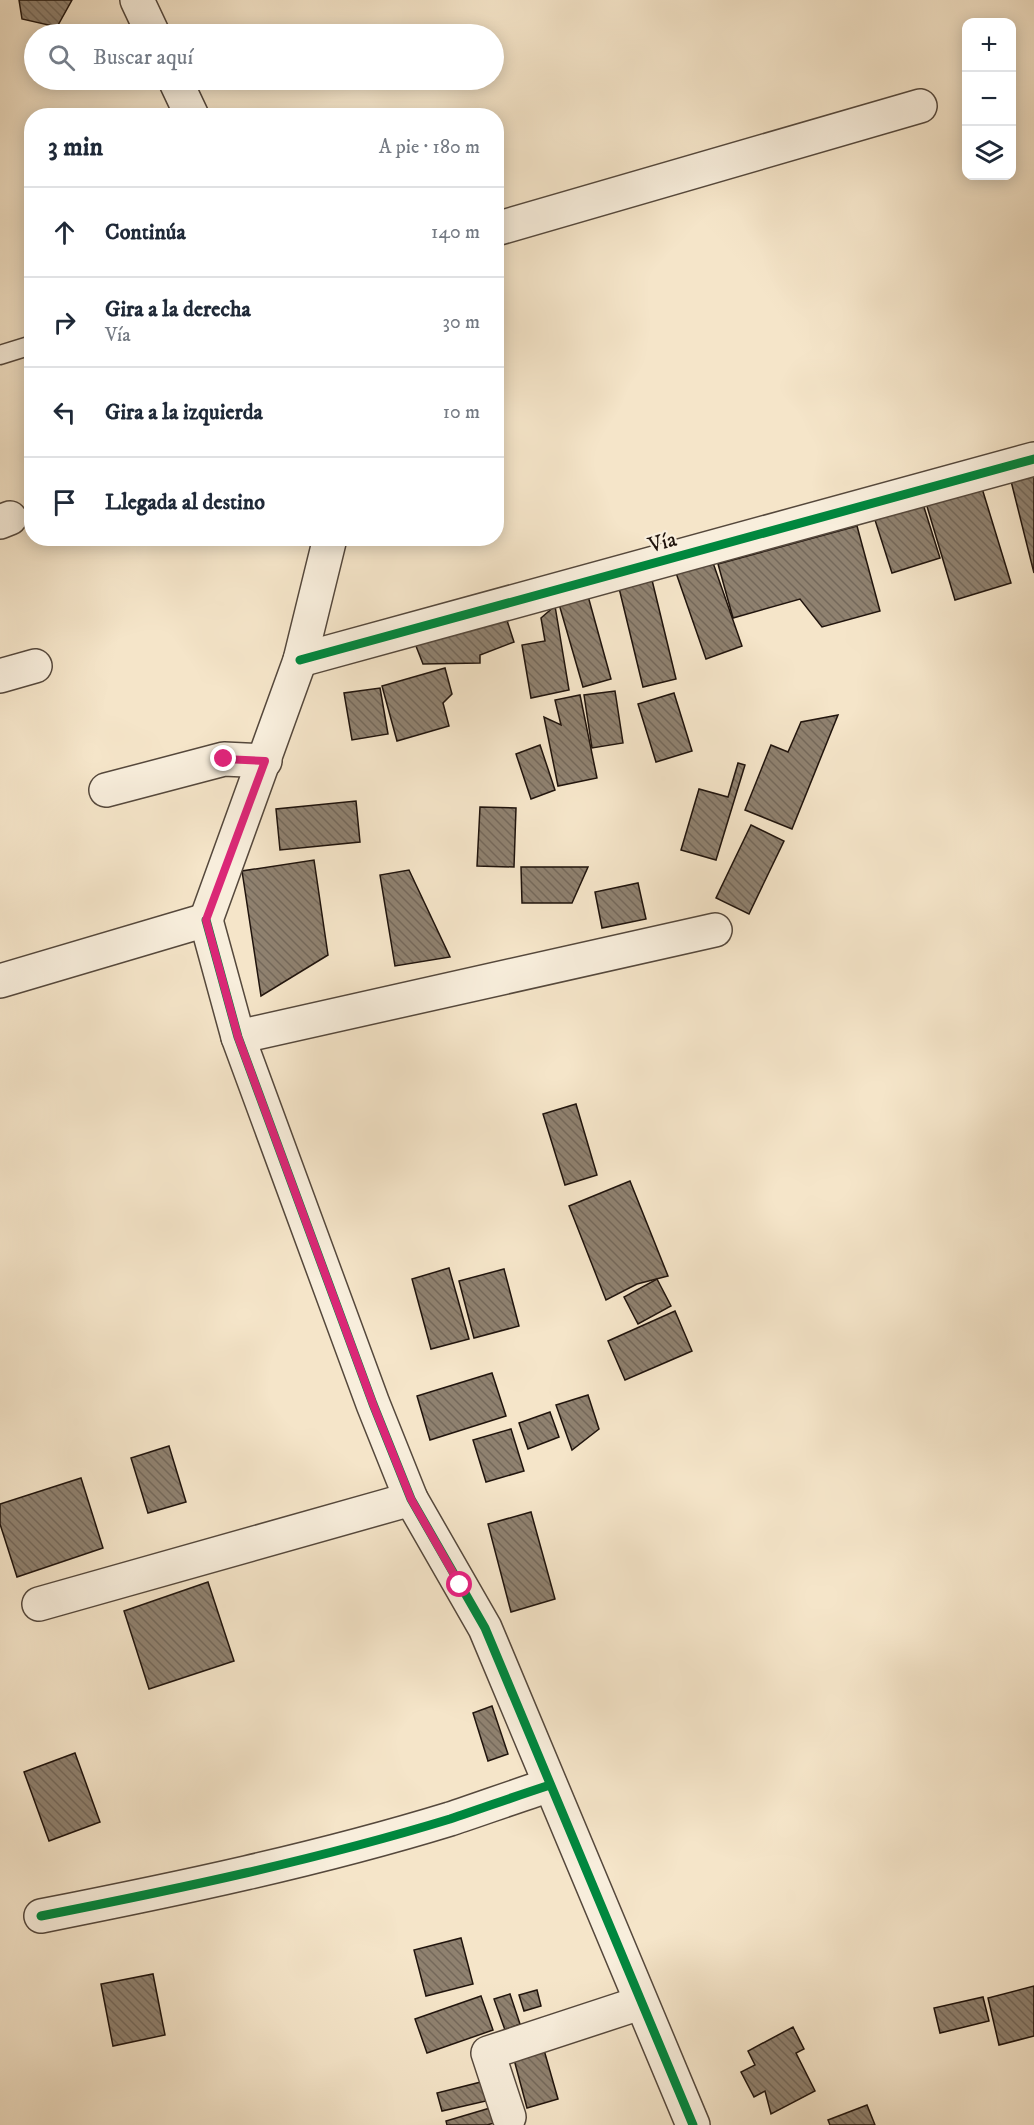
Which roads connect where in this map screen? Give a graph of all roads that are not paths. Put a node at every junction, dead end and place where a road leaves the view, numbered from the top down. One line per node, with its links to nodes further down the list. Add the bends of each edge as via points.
1 (137, 0): 2 (street)
2 (148, 24)
3 (180, 90): 5 (street)
4 (920, 106): 6 (street)
5 (188, 108)
6 (504, 227)
7 (24, 348): 8 (lane)
8 (0, 355)
9 (1034, 459): 11 (street, Vía)
10 (328, 546): 11 (street)
11 (300, 660): 14 (street)
12 (35, 666): 13 (street)
13 (0, 676)
14 (265, 761): 15 (street, via 224,759); 16 (street)
15 (106, 790)
16 (206, 920): 18 (street); 19 (street)
17 (715, 930): 19 (street)
18 (0, 981)
19 (238, 1037): 20 (street)
20 (411, 1499): 21 (street); 22 (street, via 485,1628)
21 (39, 1604)
22 (549, 1785): 23 (street, via 350,1847 160,1893); 24 (street)
23 (41, 1916)
24 (640, 2003): 25 (street, via 488,2053); 26 (street)
25 (509, 2117)
26 (693, 2125)

